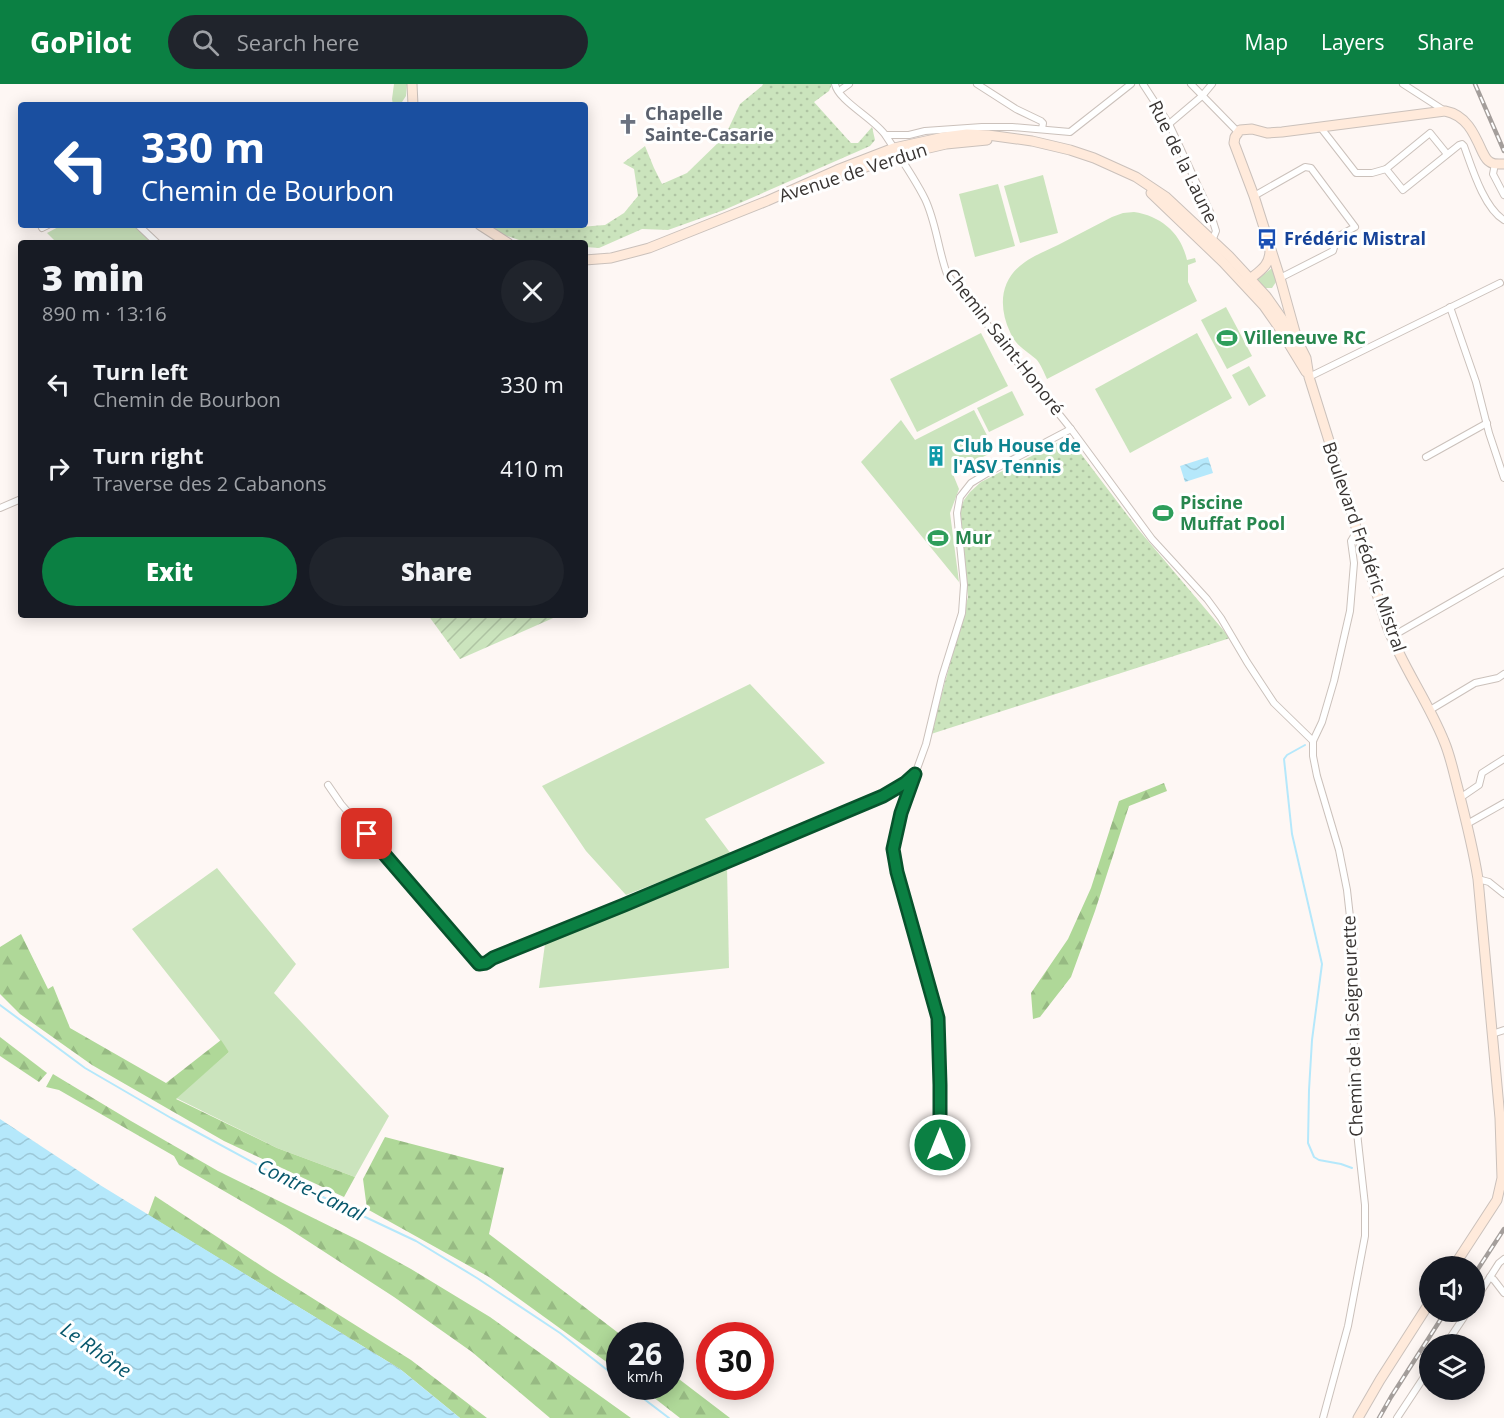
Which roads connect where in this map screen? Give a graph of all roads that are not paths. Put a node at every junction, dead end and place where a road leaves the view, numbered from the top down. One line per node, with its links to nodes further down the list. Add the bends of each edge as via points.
1 (412, 84): 12 (main road)
2 (835, 84): 18 (street, Chemin Saint-Honoré, via 837,92)
3 (849, 84): 10 (street)
4 (977, 84): 16 (street, via 1041,121)
5 (1131, 84): 16 (street, via 1070,132)
6 (1143, 84): 14 (street, Rue de la Laune)
7 (1191, 84): 11 (street)
8 (1212, 84): 11 (street)
9 (1403, 84): 13 (street)
10 (842, 89)
11 (1202, 96): 14 (street); 17 (street)
12 (413, 102)
13 (1445, 111): 15 (main road); 21 (main road, via 1467,123 1484,156)
14 (1169, 124): 31 (street, Rue de la Laune, via 1213,220 1216,231)
15 (1321, 128): 17 (main road); 23 (street, via 1356,173)
16 (1042, 129): 18 (street, via 982,127)
17 (1238, 132): 25 (main road, Boulevard Frédéric Mistral, via 1234,143)
18 (886, 135): 19 (street, Chemin Saint-Honoré)
19 (896, 152): 22 (main road, Avenue de Verdun, via 967,134 1032,141 1070,150); 33 (main road, Avenue de Verdun, via 837,170 649,248); 42 (street, Chemin Saint-Honoré, via 925,200 947,273)
20 (1447, 154): 23 (street, via 1403,190); 23 (street, via 1430,133); 26 (street, via 1459,145 1464,146 1479,186)
21 (1499, 164): 24 (street, via 1493,174)
22 (1118, 169): 31 (main road, Avenue de Verdun, via 1166,197); 36 (main road, Avenue de Verdun, via 1149,192)
23 (1386, 169)
24 (1504, 195)
25 (1254, 196): 32 (main road, Boulevard Frédéric Mistral); 34 (street, via 1305,167 1311,168 1355,227 1337,237 1333,251)
26 (1504, 220)
27 (141, 228): 29 (street)
28 (484, 228): 30 (main road)
29 (154, 240)
30 (502, 240)
31 (1212, 241): 36 (main road, Avenue de Verdun)
32 (1270, 248): 34 (main road, Boulevard Frédéric Mistral); 36 (main road, via 1267,264)
33 (588, 260)
34 (1280, 280): 37 (main road, via 1280,288); 39 (main road, Boulevard Frédéric Mistral)
35 (1500, 283): 38 (street)
36 (1251, 285): 37 (main road); 40 (main road, Boulevard Frédéric Mistral)
37 (1266, 296): 39 (main road, Boulevard Frédéric Mistral)
38 (1450, 307): 40 (street); 41 (street)
39 (1297, 340): 40 (main road, Boulevard Frédéric Mistral, via 1306,358)
40 (1309, 377): 47 (main road, Boulevard Frédéric Mistral)
41 (1486, 423): 43 (street); 44 (street)
42 (1071, 429): 52 (street, Chemin Saint-Honoré, via 1152,539 1221,618 1274,703); 54 (street, via 971,483 960,497 957,513 964,585 962,613)
43 (1426, 457)
44 (1504, 478)
45 (18, 500): 46 (street)
46 (0, 508)
47 (1358, 534): 49 (main road, Boulevard Frédéric Mistral); 52 (street, Chemin de la Seigneurette, via 1351,541 1354,563 1350,611 1334,681)
48 (1504, 572): 49 (street)
49 (1391, 637): 51 (main road, Boulevard Frédéric Mistral)
50 (1504, 674): 51 (street, via 1475,683)
51 (1430, 710): 56 (main road, Boulevard Frédéric Mistral)
52 (1313, 741): 71 (street, Chemin de la Seigneurette, via 1317,776 1347,890 1355,962 1353,1096 1365,1205 1365,1236 1348,1326)
53 (1504, 759): 56 (street, via 1482,773 1479,785)
54 (915, 774): 55 (street, via 883,796 479,964); 63 (street, via 893,849 938,1018)
55 (328, 785)
56 (1460, 798): 58 (main road, Boulevard Frédéric Mistral)
57 (1504, 803): 58 (street)
58 (1467, 824): 59 (main road, Boulevard Frédéric Mistral)
59 (1478, 879): 60 (street); 62 (main road, Boulevard Frédéric Mistral)
60 (1504, 894)
61 (1504, 1030): 62 (street)
62 (1492, 1034): 64 (main road, Boulevard Frédéric Mistral, via 1501,1189)
63 (939, 1165)
64 (1461, 1256)
65 (1504, 1259): 66 (street)
66 (1490, 1277): 67 (street); 68 (street)
67 (1485, 1285)
68 (1504, 1293)
69 (1419, 1319): 72 (main road)
70 (1419, 1385): 73 (street)
71 (1323, 1418)
72 (1358, 1418)
73 (1397, 1418)

